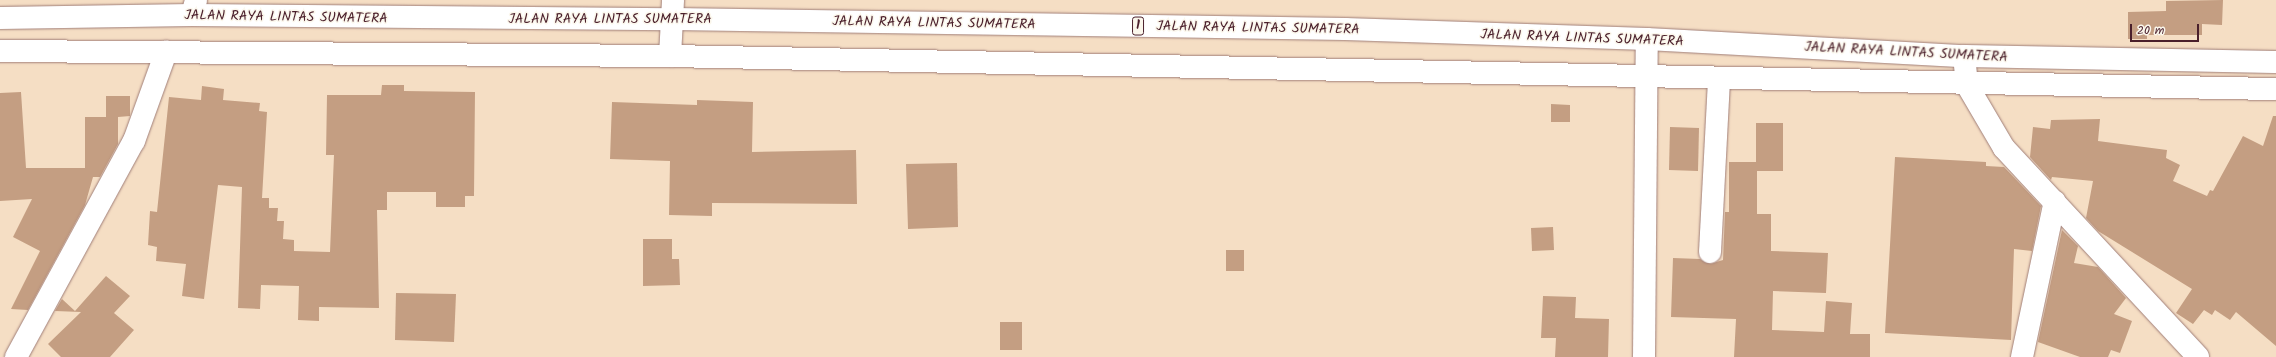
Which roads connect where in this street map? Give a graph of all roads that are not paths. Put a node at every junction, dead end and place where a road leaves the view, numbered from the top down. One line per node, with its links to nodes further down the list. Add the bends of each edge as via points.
1 (194, 8): 2 (main road, JALAN RAYA LINTAS SUMATERA / 1); 3 (main road, JALAN RAYA LINTAS SUMATERA / 1)
2 (672, 10): 4 (main road, JALAN RAYA LINTAS SUMATERA / 1); 7 (main road)
3 (0, 18)
4 (1647, 39): 8 (main road, JALAN RAYA LINTAS SUMATERA / 1); 10 (main road)
5 (0, 51): 6 (main road, JALAN RAYA LINTAS SUMATERA)
6 (166, 52): 7 (main road, JALAN RAYA LINTAS SUMATERA); 16 (main road, via 134,141)
7 (670, 56): 10 (main road, JALAN RAYA LINTAS SUMATERA)
8 (1964, 56): 9 (main road, JALAN RAYA LINTAS SUMATERA / 1); 12 (main road)
9 (2276, 62)
10 (1646, 78): 11 (main road, JALAN RAYA LINTAS SUMATERA); 17 (main road)
11 (1719, 79): 12 (main road, JALAN RAYA LINTAS SUMATERA); 15 (main road)
12 (1967, 85): 13 (main road, JALAN RAYA LINTAS SUMATERA); 14 (main road, via 2004,148)
13 (2276, 89)
14 (2055, 201): 18 (main road); 19 (main road)
15 (1710, 252)
16 (16, 357)
17 (1644, 357)
18 (2022, 357)
19 (2198, 357)

